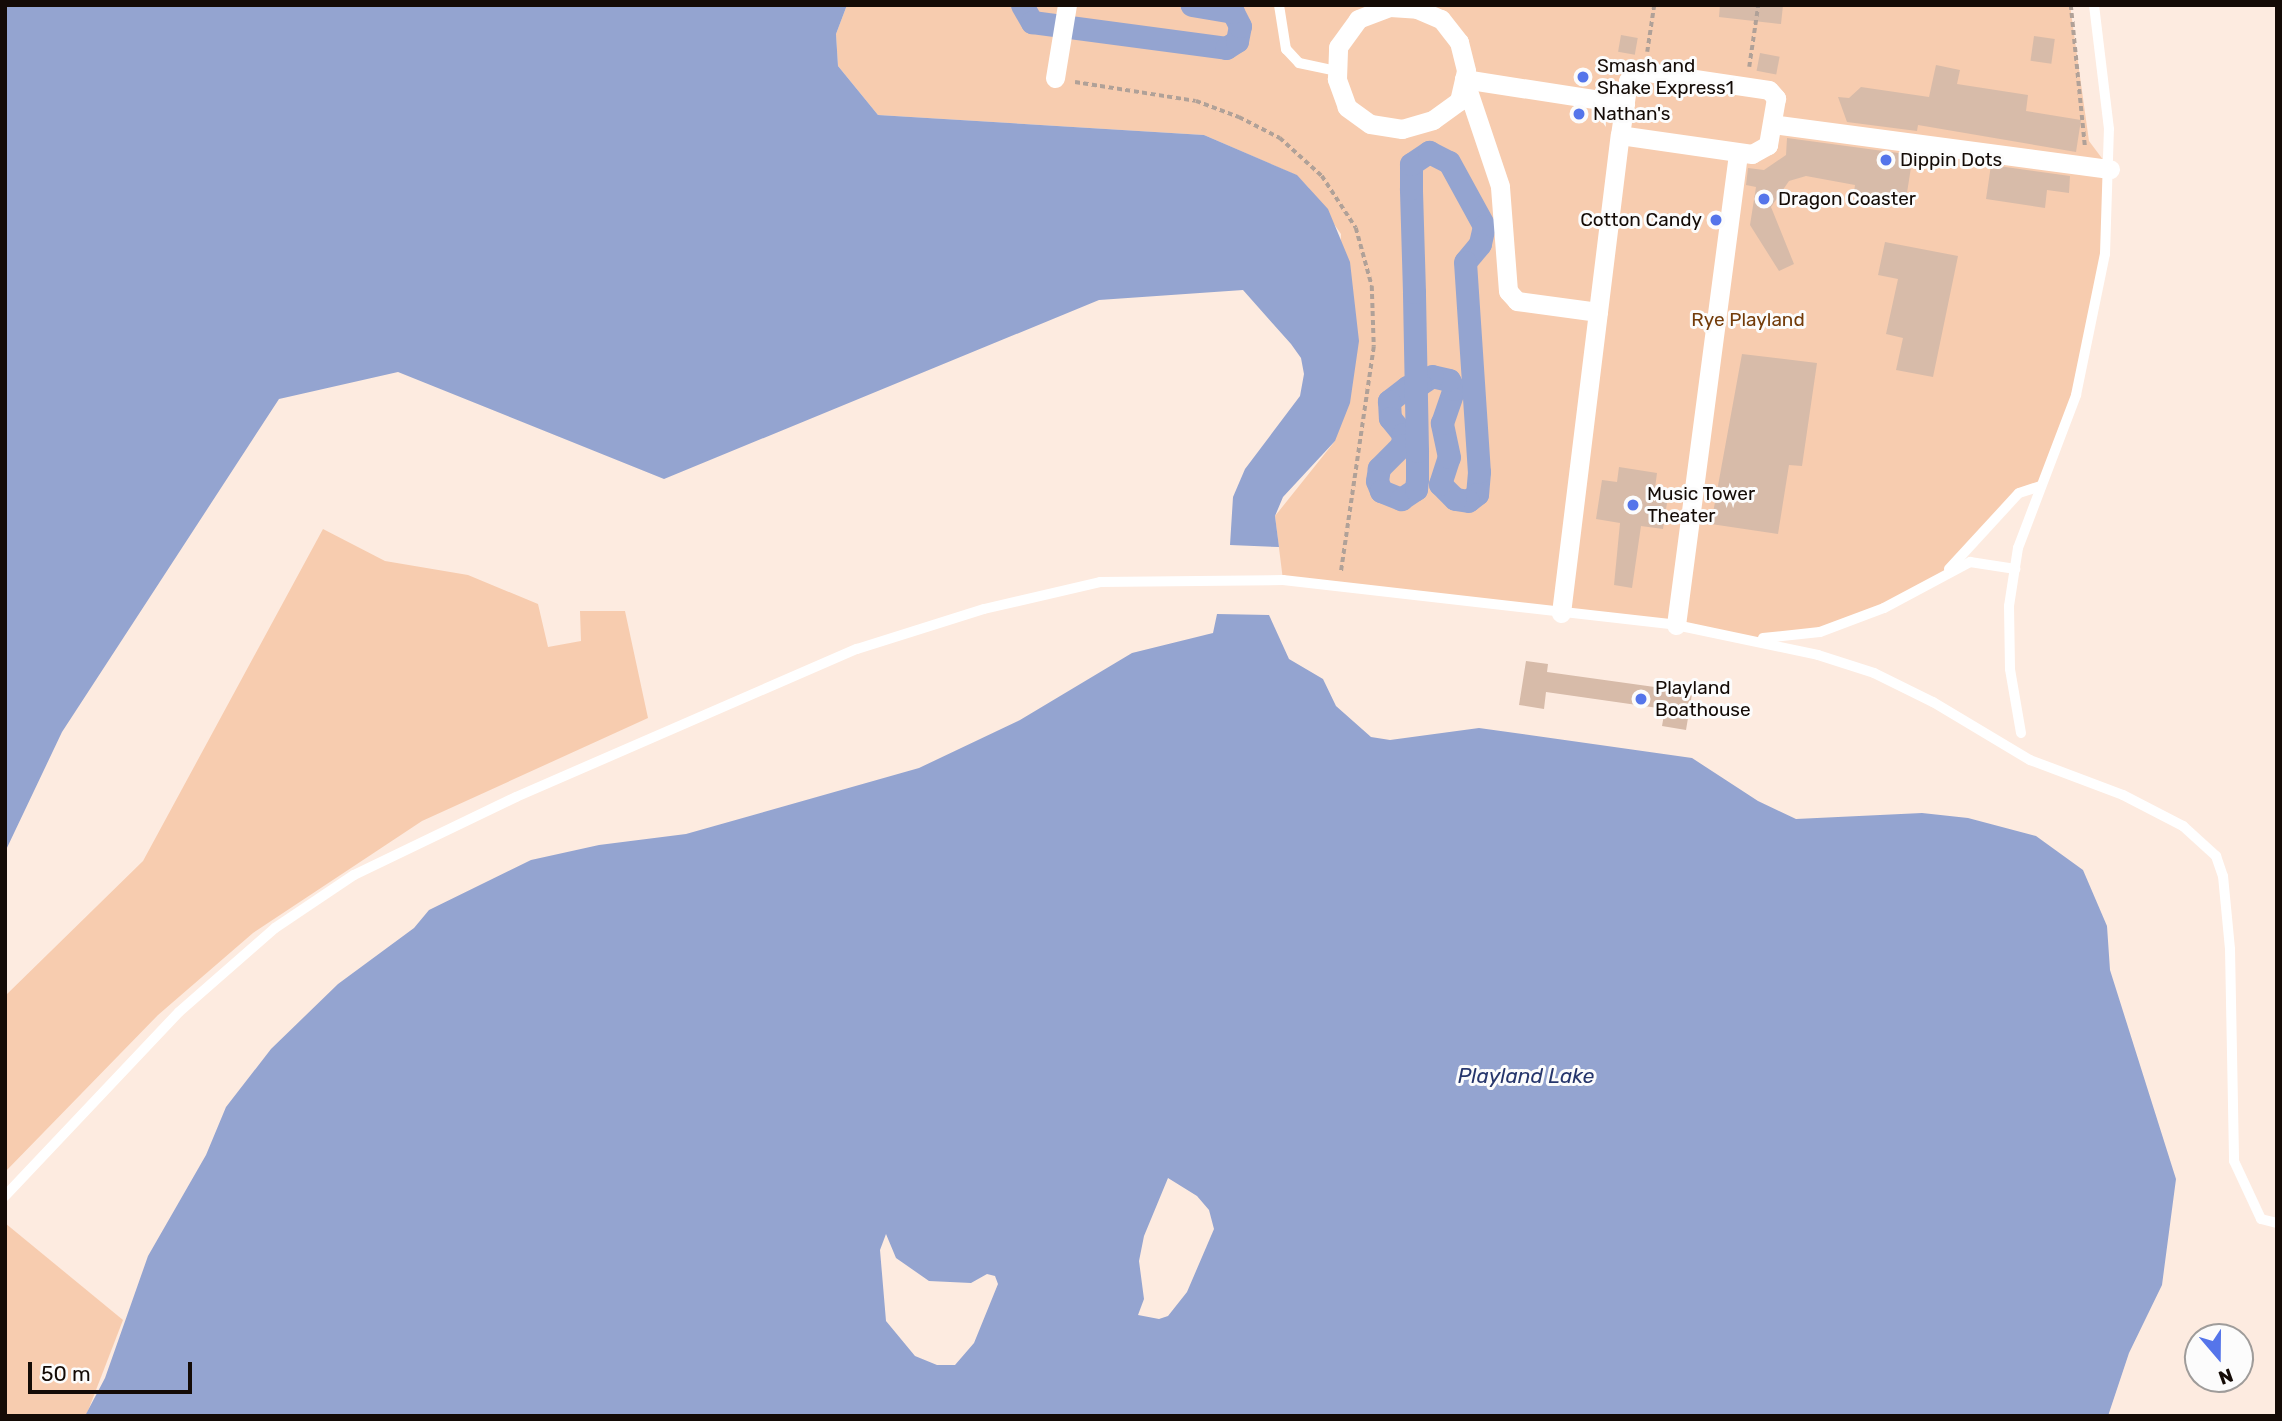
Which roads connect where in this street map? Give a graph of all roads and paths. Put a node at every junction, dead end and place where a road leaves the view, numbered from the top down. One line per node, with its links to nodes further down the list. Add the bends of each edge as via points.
1 (1067, 5): 9 (street)
2 (1279, 5): 7 (lane, via 1286,49 1299,63)
3 (1654, 5): 8 (path)
4 (1758, 5): 11 (path)
5 (2071, 5): 16 (path, via 2085,110)
6 (2094, 5): 17 (lane)
7 (1337, 71): 10 (street, via 1347,107 1370,124 1402,129 1433,120 1459,101); 10 (street, via 1338,47 1358,19 1390,7 1417,9 1441,19 1459,42)
8 (1645, 71): 11 (street); 12 (street, via 1628,81)
9 (1055, 78): 22 (path, via 1196,101 1239,117 1280,138 1322,176 1356,228 1372,286 1374,347)
10 (1464, 79): 12 (street); 18 (street, via 1500,186 1508,291 1517,301)
11 (1746, 87): 13 (street, via 1769,90 1776,98)
12 (1625, 104): 14 (street)
13 (1772, 124): 15 (street, via 1768,145 1752,154); 16 (street)
14 (1620, 135): 15 (street); 18 (street)
15 (1738, 152): 24 (street)
16 (2084, 167): 17 (street)
17 (2110, 169): 19 (lane, via 2105,254 2090,339 2076,394)
18 (1598, 313): 23 (street)
19 (2040, 486): 20 (lane); 21 (lane, via 2019,493)
20 (2015, 569): 21 (lane, via 1970,562); 26 (lane, via 2009,606 2010,669)
21 (1943, 574): 25 (lane, via 1884,608 1820,632)
22 (1339, 588): 23 (lane); 27 (lane, via 1283,580 1100,582 984,609 857,649 516,797 354,874 275,929 179,1012)
23 (1561, 613): 24 (lane)
24 (1676, 625): 25 (lane)
25 (1759, 639): 28 (lane, via 1874,673 2030,760 2123,795 2183,826 2216,856 2226,890 2230,949 2234,1161 2261,1219)
26 (2021, 733)
27 (5, 1196)
28 (2277, 1223)

